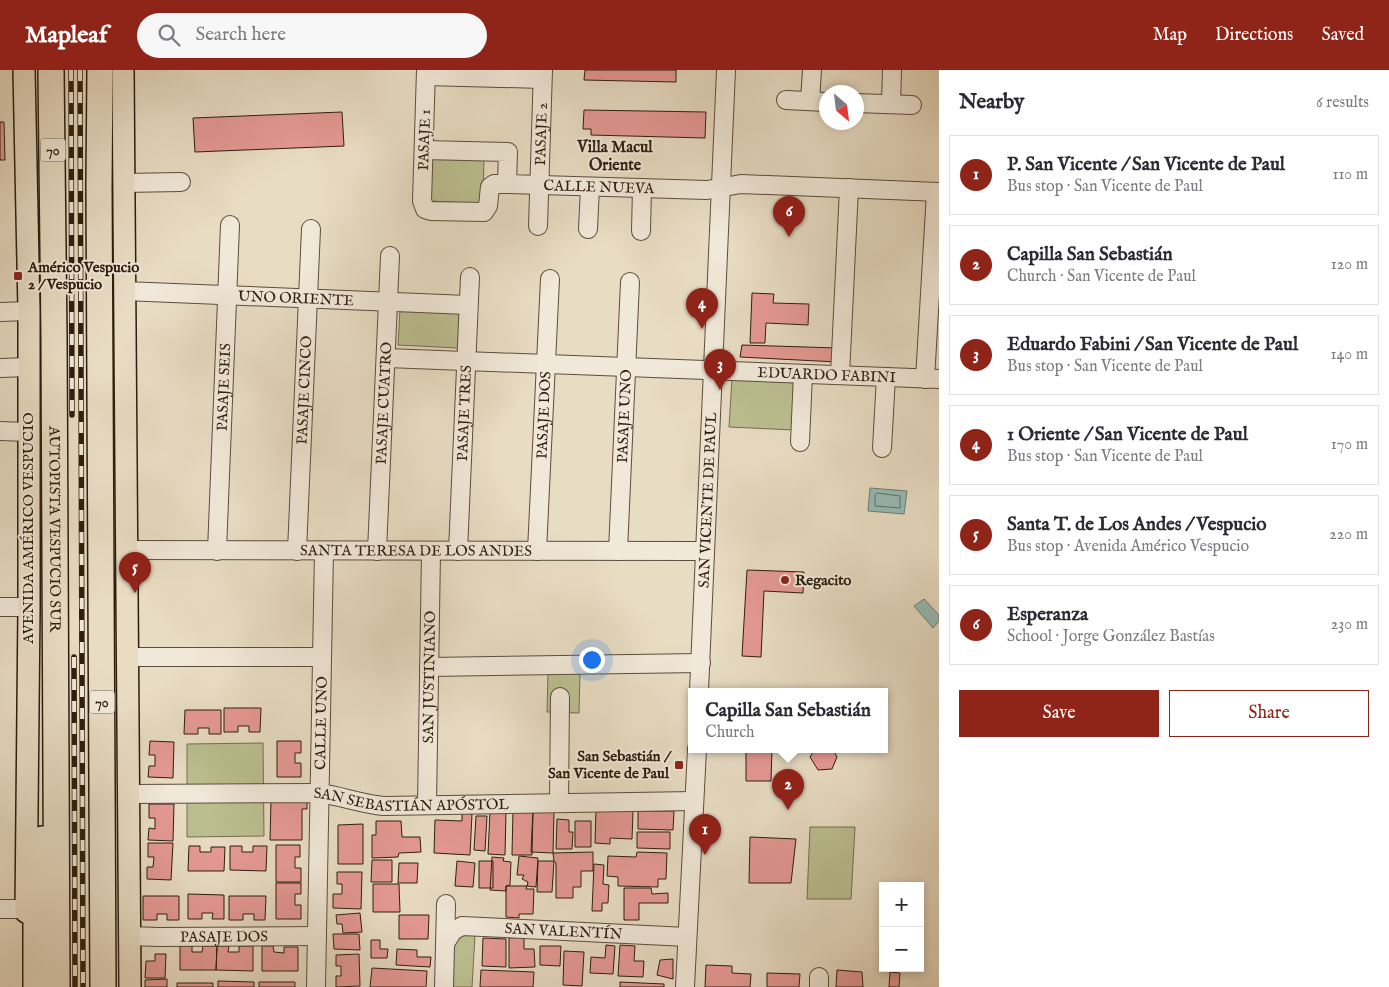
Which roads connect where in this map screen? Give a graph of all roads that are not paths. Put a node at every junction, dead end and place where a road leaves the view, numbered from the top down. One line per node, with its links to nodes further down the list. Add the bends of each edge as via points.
1 (24, 70): 39 (main road, AVENIDA AMÉRICO VESPUCIO)
2 (51, 70): 75 (highway, AUTOPISTA VESPUCIO SUR / 70)
3 (100, 70): 82 (highway, 70)
4 (124, 70): 16 (main road)
5 (726, 70): 21 (street, SAN VICENTE DE PAUL)
6 (812, 70): 11 (street)
7 (892, 70): 13 (street)
8 (426, 73): 9 (street); 15 (street, PASAJE 1)
9 (543, 75): 19 (street, PASAJE 2)
10 (786, 100): 11 (street)
11 (818, 101)
12 (864, 103): 13 (street)
13 (891, 104): 14 (street)
14 (912, 105)
15 (424, 150): 18 (street, via 508,152); 18 (street, PASAJE 1, via 422,201 424,208 431,211 484,212 490,187)
16 (123, 182): 17 (street); 34 (main road)
17 (181, 182)
18 (507, 184): 19 (street, CALLE NUEVA)
19 (540, 185): 20 (street, CALLE NUEVA); 26 (street, PASAJE 2)
20 (590, 187): 22 (street, CALLE NUEVA); 28 (street)
21 (721, 187): 22 (street, CALLE NUEVA, via 708,190); 23 (street, CALLE NUEVA, via 735,184); 47 (street, SAN VICENTE DE PAUL)
22 (642, 188): 29 (street)
23 (849, 188): 24 (street, CALLE NUEVA); 49 (street)
24 (938, 192): 51 (street)
25 (230, 225): 35 (street, PASAJE SEIS)
26 (538, 226)
27 (310, 229): 36 (street, PASAJE CINCO)
28 (588, 229)
29 (640, 231)
30 (390, 256): 37 (street, PASAJE CUATRO)
31 (470, 277): 38 (street, PASAJE TRES)
32 (550, 279): 43 (street, PASAJE DOS)
33 (630, 282): 44 (street, PASAJE UNO)
34 (124, 291): 35 (street, UNO ORIENTE); 56 (main road)
35 (228, 296): 36 (street, UNO ORIENTE); 57 (street, PASAJE SEIS)
36 (308, 299): 37 (street, UNO ORIENTE); 59 (street, PASAJE CINCO)
37 (389, 302): 38 (street, UNO ORIENTE); 41 (street, PASAJE CUATRO)
38 (468, 305): 42 (street, PASAJE TRES)
39 (29, 311): 40 (street); 46 (main road, AVENIDA AMÉRICO VESPUCIO)
40 (0, 312)
41 (387, 358): 42 (street); 60 (street, PASAJE CUATRO)
42 (466, 361): 43 (street); 62 (street, PASAJE TRES)
43 (546, 364): 44 (street); 63 (street, PASAJE DOS)
44 (626, 367): 47 (street); 64 (street, PASAJE UNO)
45 (0, 368): 46 (street)
46 (28, 368): 53 (main road, AVENIDA AMÉRICO VESPUCIO)
47 (713, 370): 48 (street, EDUARDO FABINI); 65 (street, SAN VICENTE DE PAUL)
48 (803, 374): 49 (street, EDUARDO FABINI); 54 (street)
49 (840, 375): 50 (street, EDUARDO FABINI)
50 (886, 377): 51 (street, EDUARDO FABINI); 55 (street)
51 (932, 379)
52 (0, 431): 53 (street)
53 (28, 432): 67 (main road, AVENIDA AMÉRICO VESPUCIO)
54 (800, 442)
55 (882, 448)
56 (126, 550): 57 (street, SANTA TERESA DE LOS ANDES); 68 (main road)
57 (217, 550): 59 (street, SANTA TERESA DE LOS ANDES)
58 (324, 550): 59 (street, SANTA TERESA DE LOS ANDES); 60 (street, SANTA TERESA DE LOS ANDES); 69 (street, CALLE UNO)
59 (297, 551)
60 (377, 551): 61 (street, SANTA TERESA DE LOS ANDES)
61 (431, 551): 62 (street, SANTA TERESA DE LOS ANDES); 71 (street, SAN JUSTINIANO)
62 (458, 551): 63 (street, SANTA TERESA DE LOS ANDES)
63 (537, 551): 64 (street, SANTA TERESA DE LOS ANDES)
64 (618, 551): 65 (street, SANTA TERESA DE LOS ANDES)
65 (706, 551): 70 (street, SAN VICENTE DE PAUL)
66 (0, 607): 67 (street)
67 (29, 607): 84 (main road, AVENIDA AMÉRICO VESPUCIO)
68 (128, 657): 69 (street); 77 (main road)
69 (322, 657): 76 (street, CALLE UNO)
70 (701, 663): 71 (street); 72 (street, SAN VICENTE DE PAUL)
71 (429, 667): 80 (street, SAN JUSTINIANO)
72 (699, 688)
73 (560, 697): 79 (street)
74 (696, 753): 78 (street)
75 (56, 760): 90 (highway, via 39,865); 91 (highway, AUTOPISTA VESPUCIO SUR / 70)
76 (319, 793): 77 (street, SAN SEBASTIÁN APÓSTOL); 80 (street, SAN SEBASTIÁN APÓSTOL, via 384,806); 86 (street, CALLE UNO)
77 (130, 794): 85 (main road)
78 (694, 801): 79 (street, SAN SEBASTIÁN APÓSTOL); 87 (street)
79 (559, 803): 80 (street, SAN SEBASTIÁN APÓSTOL)
80 (427, 805)
81 (446, 904): 88 (street)
82 (103, 905): 92 (highway, 70); 93 (highway)
83 (0, 909): 84 (street)
84 (26, 909): 89 (main road, AVENIDA AMÉRICO VESPUCIO)
85 (130, 936): 86 (street, PASAJE DOS); 94 (main road)
86 (317, 936): 95 (street, CALLE UNO)
87 (687, 937): 88 (street, SAN VALENTÍN, via 462,926 453,931); 97 (street)
88 (446, 942): 96 (street)
89 (26, 987)
90 (36, 987)
91 (57, 987)
92 (104, 987)
93 (117, 987)
94 (130, 987)
95 (316, 987)
96 (444, 987)
97 (686, 987)

